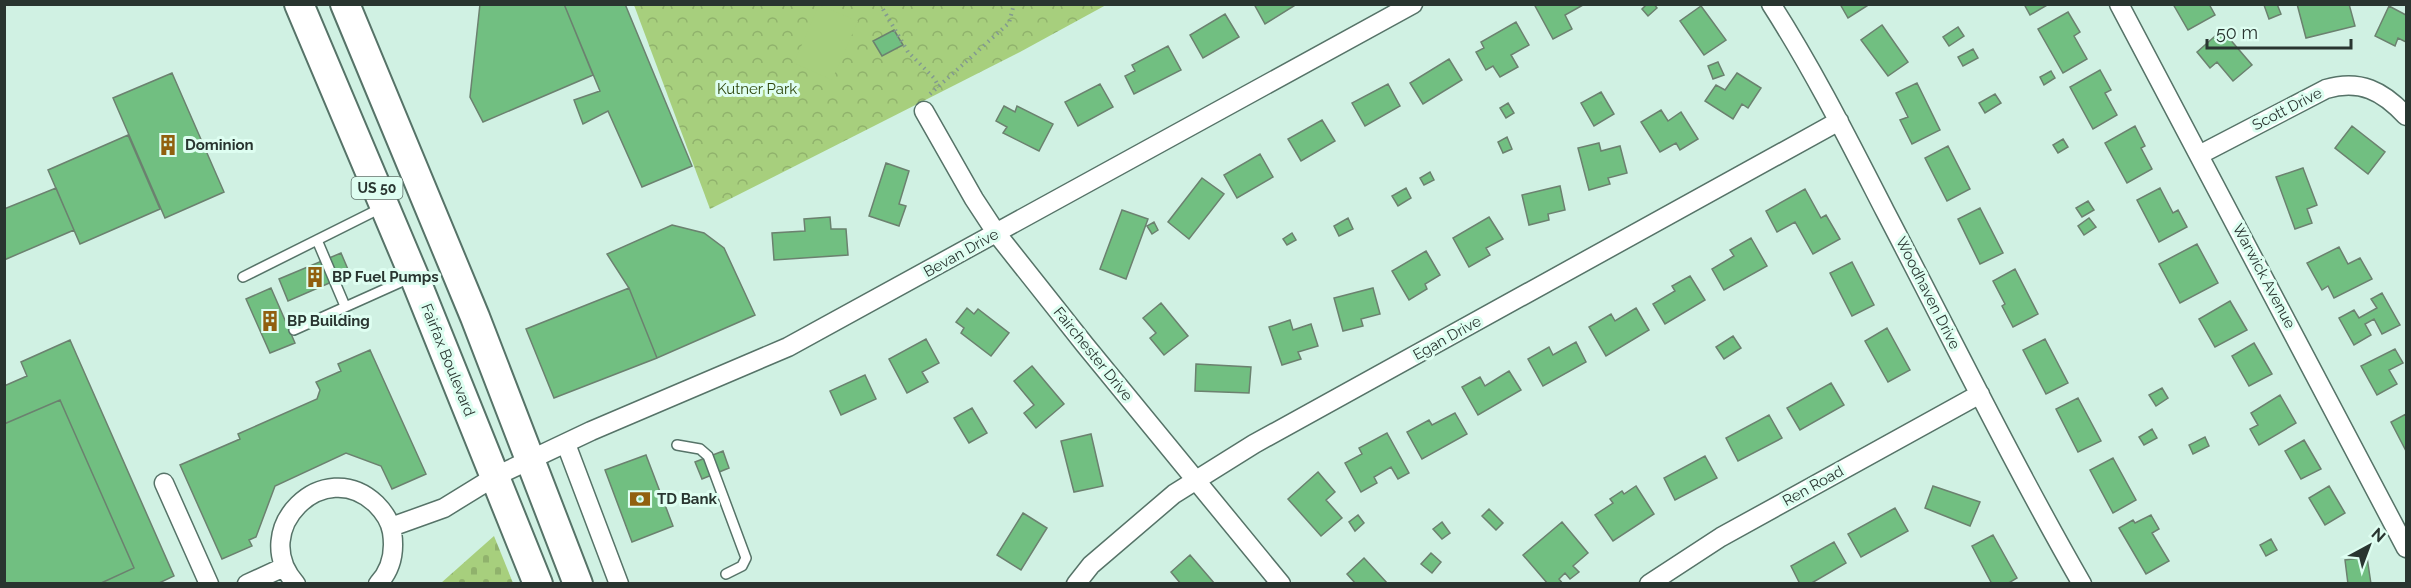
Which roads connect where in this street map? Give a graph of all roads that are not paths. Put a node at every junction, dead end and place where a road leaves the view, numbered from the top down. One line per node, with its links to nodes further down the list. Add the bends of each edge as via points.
1 (1413, 4): 11 (street, Bevan Drive)
2 (1771, 4): 8 (street, Woodhaven Drive)
3 (2119, 4): 9 (street, Warwick Avenue)
4 (346, 8): 5 (main road); 20 (main road, US 50)
5 (302, 12): 10 (main road, Fairfax Boulevard / US 50)
6 (924, 111): 11 (street, Fairchester Drive)
7 (2406, 116): 9 (street, Scott Drive, via 2377,91 2339,85)
8 (1839, 121): 17 (street, Woodhaven Drive); 22 (street, Egan Drive, via 1264,438)
9 (2199, 154): 25 (street, Warwick Avenue)
10 (385, 206): 12 (lane); 13 (main road, Fairfax Boulevard / US 50)
11 (997, 234): 18 (street, Bevan Drive, via 788,347); 22 (street, Fairchester Drive)
12 (317, 240): 14 (lane); 15 (lane)
13 (414, 276): 15 (lane); 21 (main road, Fairfax Boulevard / US 50)
14 (243, 277)
15 (345, 306): 16 (lane)
16 (294, 330)
17 (1980, 394): 37 (street, Ren Road, via 1721,537); 38 (street, Woodhaven Drive)
18 (566, 444): 20 (street, Bevan Drive); 34 (street)
19 (677, 445): 27 (lane, via 700,449 708,456 746,558 742,566)
20 (531, 459): 21 (street, Bevan Drive); 33 (main road, US 50)
21 (496, 476): 24 (street, Bevan Drive, via 444,508); 32 (main road, Fairfax Boulevard / US 50)
22 (1196, 481): 35 (street, Egan Drive, via 1174,494 1099,557); 36 (street, Fairchester Drive)
23 (164, 483): 28 (street)
24 (391, 527): 26 (street, via 383,511 354,490 318,491 302,500 282,530); 31 (street, via 394,546 390,565)
25 (2406, 548)
26 (284, 567): 29 (street); 30 (street)
27 (726, 574)
28 (209, 584)
29 (247, 584)
30 (296, 584)
31 (378, 584)
32 (538, 584)
33 (578, 584)
34 (619, 584)
35 (1076, 584)
36 (1281, 584)
37 (1649, 584)
38 (2082, 584)

